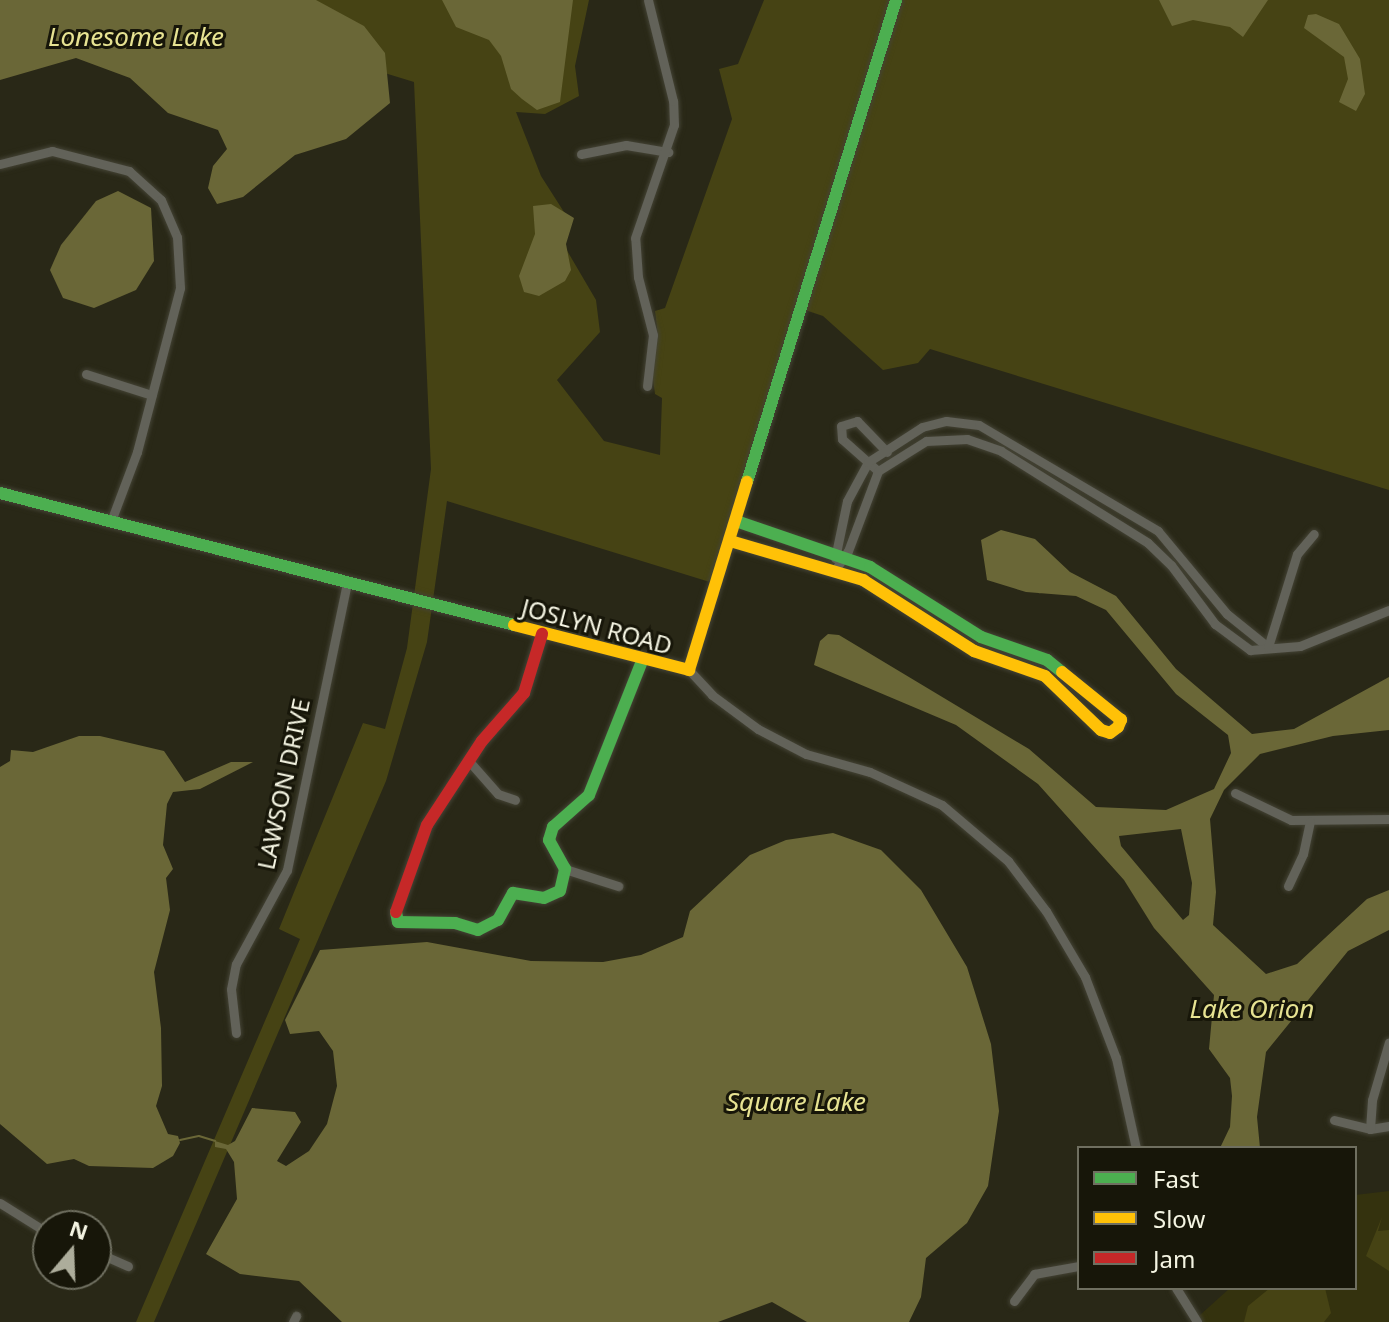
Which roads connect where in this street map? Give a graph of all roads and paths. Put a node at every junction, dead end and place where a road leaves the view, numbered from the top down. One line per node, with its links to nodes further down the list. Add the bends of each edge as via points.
1 (648, 0): 3 (street, via 673,101)
2 (896, 0): 15 (street, JOSLYN ROAD)
3 (668, 152): 4 (street, via 626,145); 7 (street, via 635,238 636,269 653,335)
4 (581, 154)
5 (0, 164): 8 (street, via 52,151 77,154 129,171 161,200 177,237 182,272)
6 (86, 374): 8 (street)
7 (647, 386)
8 (152, 395): 14 (street)
9 (883, 447): 10 (street); 11 (street); 11 (street, via 857,421 844,422 842,439); 23 (street, via 904,433 946,421 995,432 1158,531 1227,614)
10 (892, 458): 12 (street); 23 (street, via 926,441 947,439 983,442 1001,451 1148,543 1232,641 1250,650)
11 (868, 462): 12 (street); 18 (street, via 847,501)
12 (878, 471): 18 (street)
13 (0, 493): 14 (street, JOSLYN ROAD)
14 (111, 521): 20 (street, JOSLYN ROAD)
15 (736, 521): 17 (street, JOSLYN ROAD); 18 (street)
16 (1314, 534): 23 (street, via 1297,554)
17 (730, 541): 19 (street); 25 (street, JOSLYN ROAD)
18 (840, 555): 19 (street); 26 (street, via 981,637 1047,660)
19 (835, 570): 27 (street, via 874,586 974,651 1045,676)
20 (347, 582): 22 (street, JOSLYN ROAD); 36 (street, LAWSON DRIVE, via 287,870 236,964 231,989)
21 (1389, 610): 23 (street, via 1300,646)
22 (542, 634): 24 (street, JOSLYN ROAD); 28 (street, via 524,693)
23 (1268, 647)
24 (642, 661): 25 (street, JOSLYN ROAD); 33 (street, via 589,795 553,827 549,840)
25 (689, 670): 41 (street, via 712,695 758,729 806,754 870,772 929,797 1008,861 1046,911 1085,977 1116,1058)
26 (1096, 700): 27 (street); 27 (street, via 1121,720 1118,727 1110,733 1101,730)
27 (1085, 711)
28 (468, 760): 30 (street, via 498,794); 33 (street, via 427,825 393,916 406,924 455,923 478,930 498,920 513,893 544,898 560,891)
29 (1235, 793): 32 (street, via 1275,815)
30 (515, 800)
31 (1389, 819): 32 (street)
32 (1310, 822): 35 (street)
33 (565, 869): 34 (street)
34 (618, 886)
35 (1288, 886)
36 (236, 1033)
37 (1389, 1042): 40 (street, via 1372,1100)
38 (1334, 1120): 40 (street)
39 (1389, 1126): 40 (street)
40 (1370, 1129)
41 (1136, 1146)
42 (0, 1203): 43 (street)
43 (32, 1223)
44 (112, 1259): 45 (street)
45 (128, 1266)
46 (1077, 1266): 48 (street, via 1034,1274)
47 (1177, 1290): 49 (street)
48 (1014, 1301)
49 (1197, 1322)

